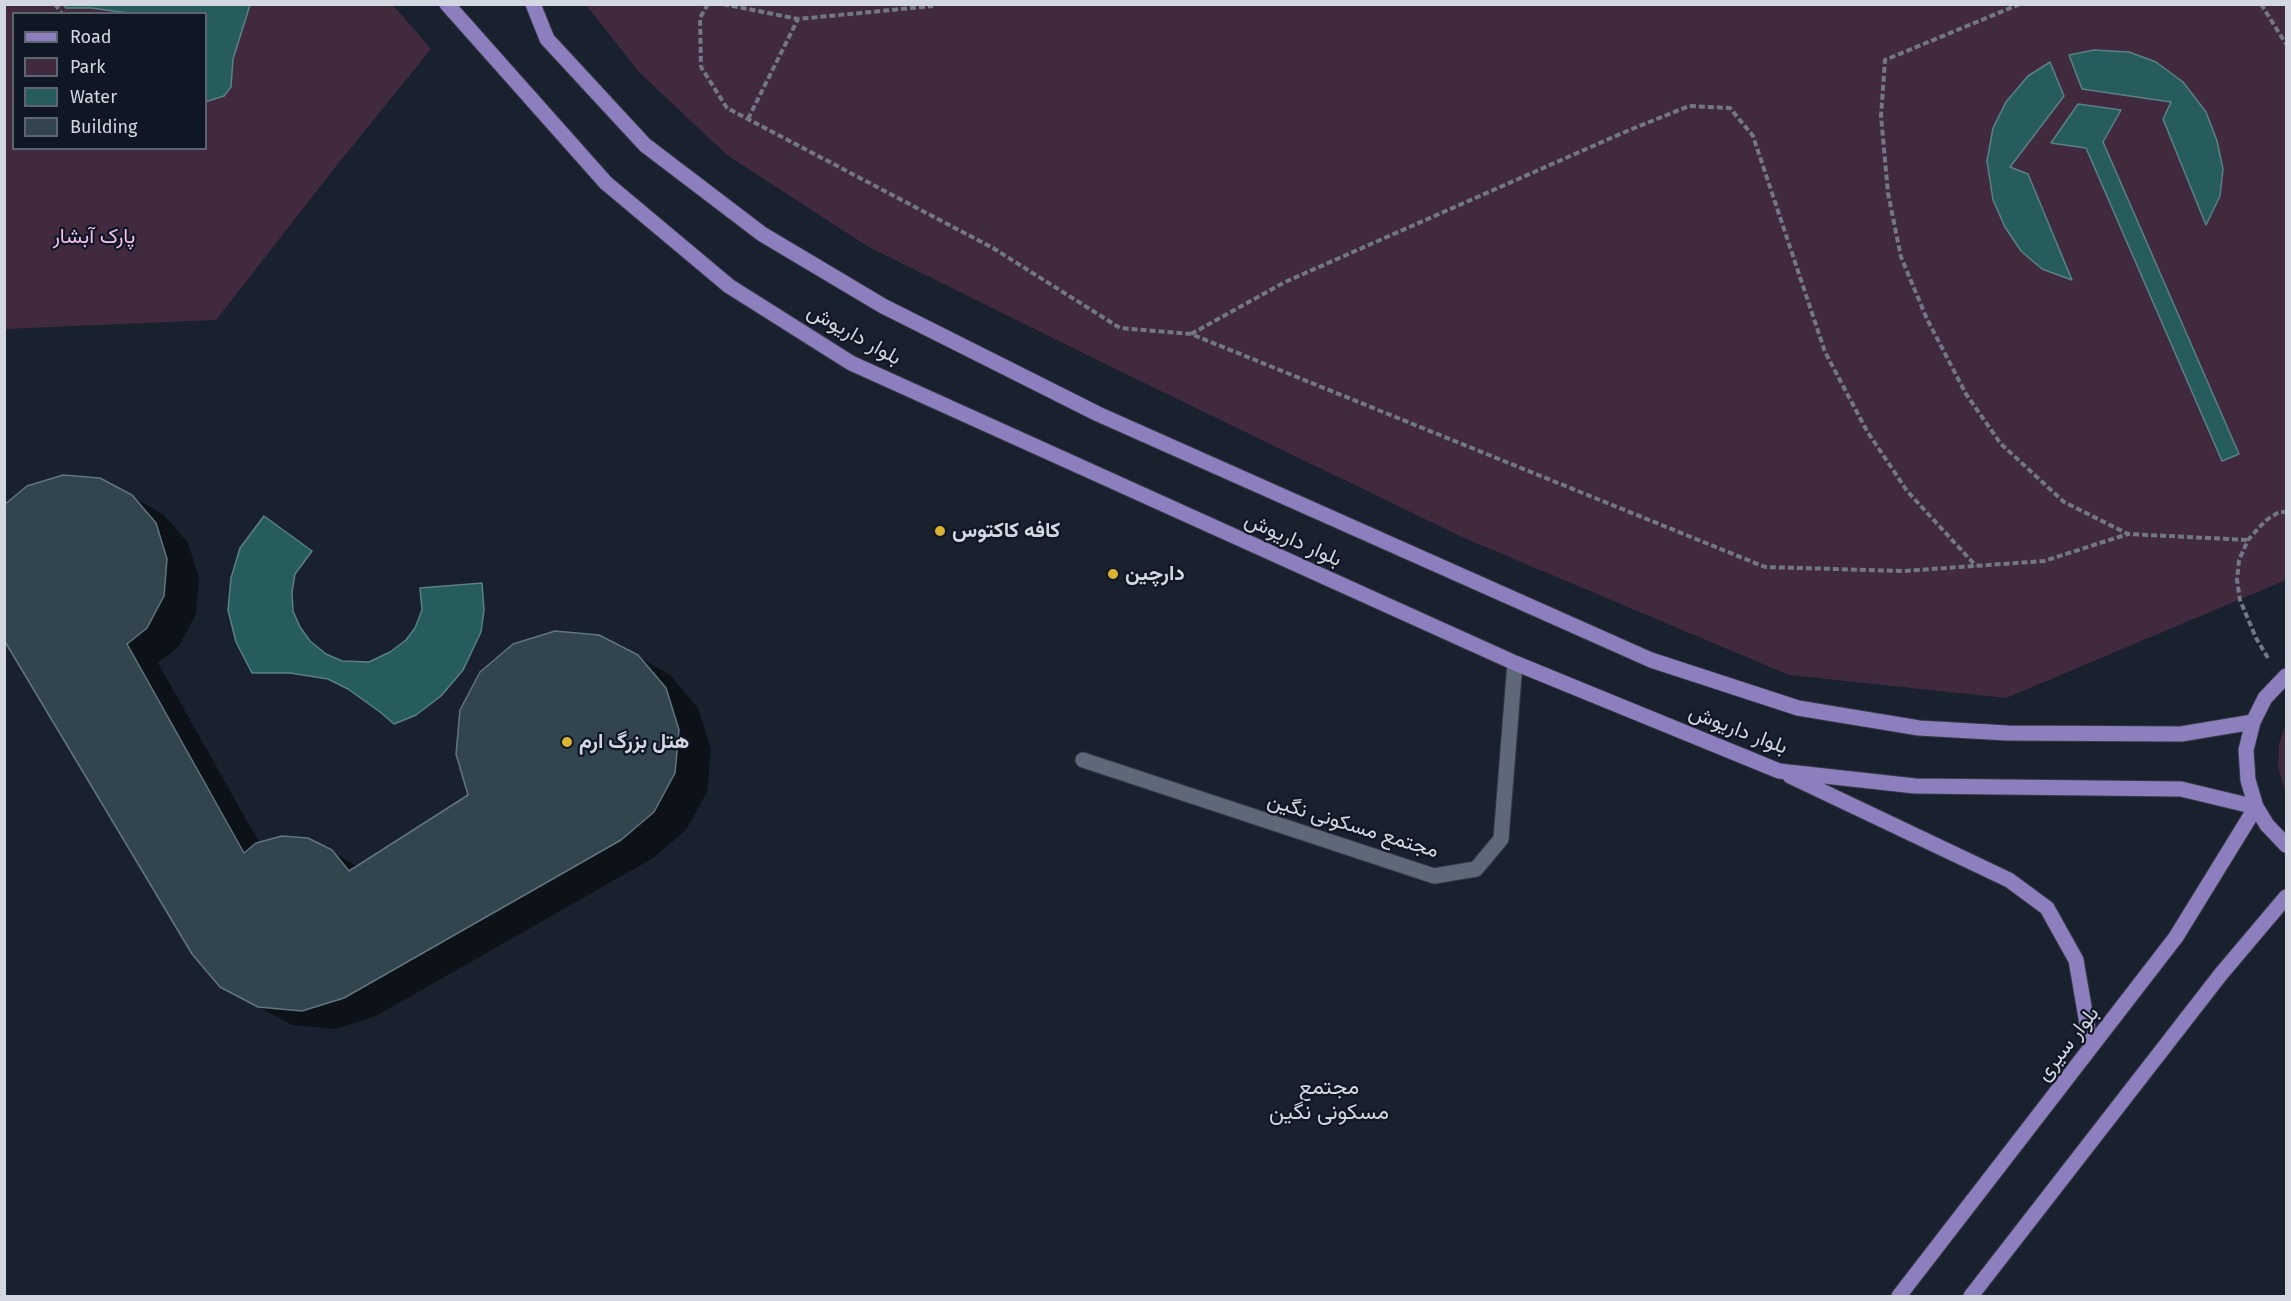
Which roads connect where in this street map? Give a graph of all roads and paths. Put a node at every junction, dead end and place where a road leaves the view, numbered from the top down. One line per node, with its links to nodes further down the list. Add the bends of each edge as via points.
1 (447, 4): 16 (main road, بلوار داریوش, via 606,183 729,286 851,363)
2 (533, 4): 18 (main road, بلوار داریوش, via 547,39 645,145 762,234 883,306 1098,414 1651,660 1798,708 1919,728 2181,734)
3 (708, 4): 10 (path, via 700,18 701,67 727,108)
4 (723, 4): 8 (path)
5 (2020, 4): 13 (path, via 1884,60 1881,116 1888,193 1900,257 1966,394 2001,444 2064,502)
6 (2261, 4): 9 (path)
7 (933, 6): 8 (path)
8 (798, 19): 10 (path)
9 (2286, 44)
10 (748, 119): 11 (path, via 993,248 1120,328)
11 (1191, 334): 15 (path, via 1765,567 1904,571); 15 (path, via 1285,282 1638,127 1689,106 1730,108 1754,136 1825,352 1862,422 1907,491)
12 (2286, 512): 14 (path, via 2265,521)
13 (2128, 534): 14 (path); 15 (path, via 2044,561)
14 (2248, 540): 17 (path, via 2239,560 2240,600 2265,654)
15 (1977, 567)
16 (1515, 663): 19 (street, مجتمع مسکونی نگین, via 1501,839 1476,869 1434,876); 20 (main road, بلوار داریوش)
17 (2285, 677): 18 (main road, via 2265,698)
18 (2253, 722): 21 (main road, via 2246,750 2248,780)
19 (1083, 760)
20 (1779, 771): 21 (main road, بلوار داریوش, via 1916,786 2181,789); 24 (main road, via 2009,880 2047,908 2076,960)
21 (2256, 807): 22 (main road); 24 (main road, بلوار سیری, via 2176,937)
22 (2286, 845)
23 (2286, 897): 26 (main road, via 2221,974)
24 (2091, 1047): 25 (main road, بلوار سیری)
25 (1899, 1296)
26 (1971, 1296)

